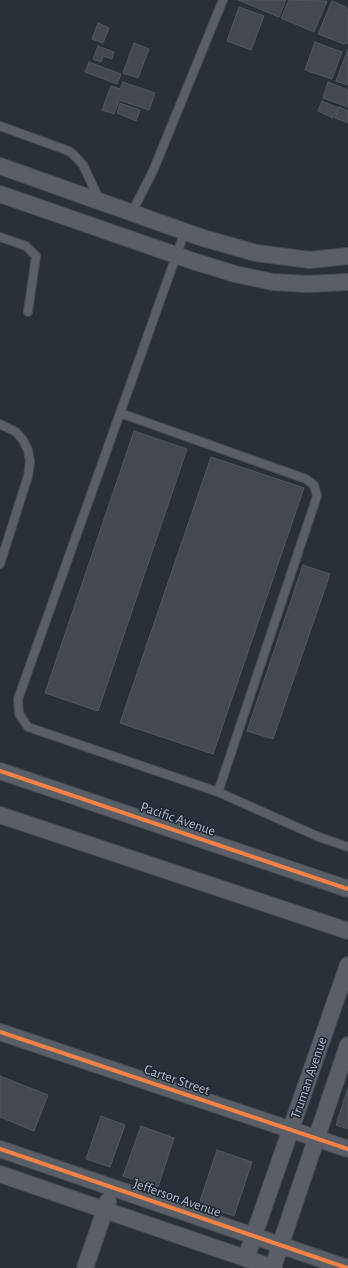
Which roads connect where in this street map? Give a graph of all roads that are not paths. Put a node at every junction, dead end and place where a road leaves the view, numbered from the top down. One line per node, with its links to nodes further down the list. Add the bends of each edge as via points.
1 (223, 0): 6 (lane, via 153,171)
2 (0, 126): 5 (lane, via 74,155 83,165)
3 (0, 166): 5 (street)
4 (0, 194): 9 (street)
5 (101, 202): 6 (street)
6 (132, 212): 7 (street)
7 (185, 231): 9 (lane); 10 (street, via 256,253 310,260)
8 (0, 237): 12 (lane, via 26,246 36,256)
9 (176, 254): 11 (street, via 235,274 273,282); 13 (lane)
10 (348, 256)
11 (348, 282)
12 (28, 312)
13 (120, 413): 17 (lane, via 306,479 314,485 317,496); 17 (lane, via 18,699 19,714 28,727)
14 (0, 424): 15 (lane, via 16,432 23,440 30,462 28,476)
15 (0, 564)
16 (0, 771): 20 (street, Pacific Avenue)
17 (218, 792): 19 (lane, via 319,837)
18 (0, 815): 21 (street)
19 (348, 847)
20 (348, 889)
21 (348, 931)
22 (348, 965): 25 (street, Truman Avenue)
23 (0, 1032): 25 (street, Carter Street)
24 (348, 1045): 26 (street, Truman Avenue)
25 (291, 1130): 26 (street, Carter Street); 32 (street, Truman Avenue)
26 (316, 1139): 27 (street, Carter Street); 33 (street, Truman Avenue)
27 (348, 1149)
28 (0, 1150): 30 (street, Jefferson Avenue)
29 (0, 1174): 31 (street)
30 (112, 1188): 31 (street); 32 (street, Jefferson Avenue)
31 (104, 1210): 34 (street); 35 (street)
32 (254, 1236): 33 (street, Jefferson Avenue); 34 (street, Truman Avenue)
33 (281, 1245): 36 (street, Truman Avenue); 37 (street, Jefferson Avenue)
34 (246, 1258): 36 (street)
35 (85, 1268)
36 (274, 1268)
37 (347, 1268)

